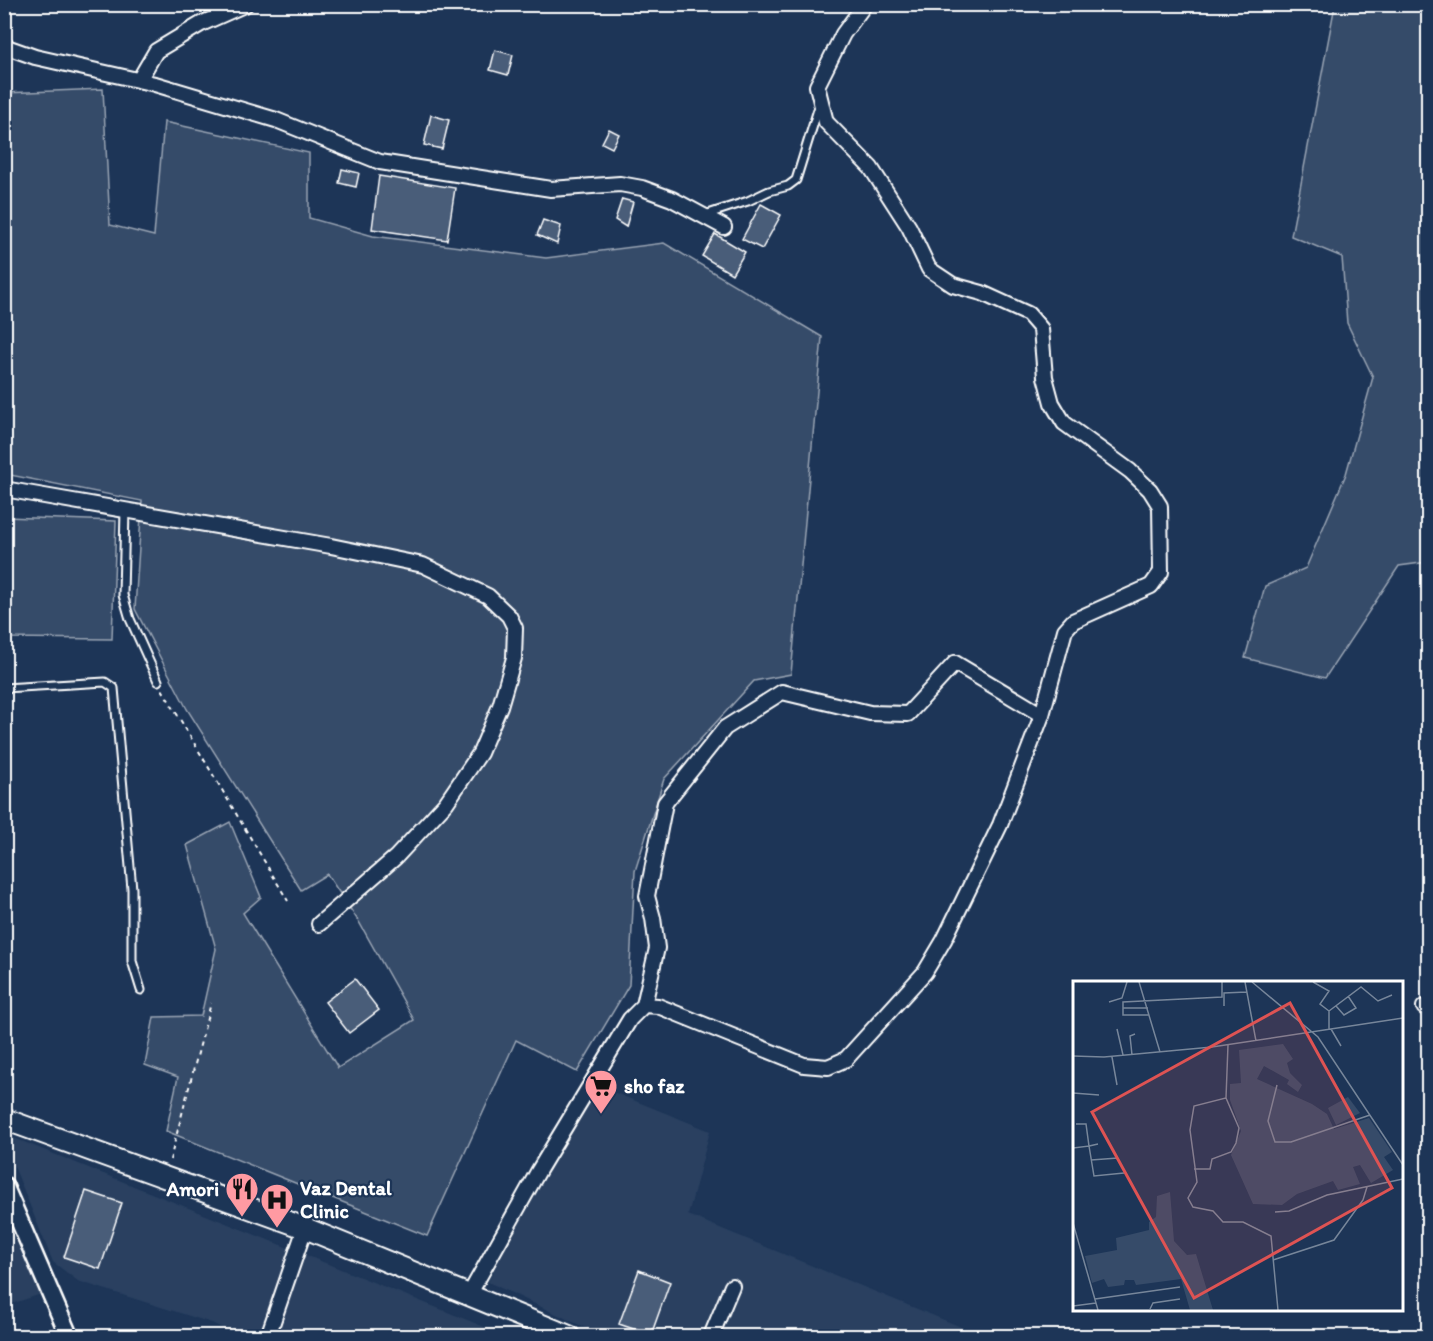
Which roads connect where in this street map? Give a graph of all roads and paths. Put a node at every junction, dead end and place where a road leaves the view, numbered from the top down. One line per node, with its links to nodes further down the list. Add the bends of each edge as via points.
1 (246, 4): 4 (street, via 201,24 156,51)
2 (865, 4): 5 (street, via 825,65 817,86)
3 (4, 46): 4 (street, via 35,57)
4 (139, 80): 6 (street, via 276,120 380,162 551,189 620,184 642,188)
5 (820, 105): 6 (lane, via 796,180); 12 (street, via 826,122 871,168 909,227 930,269 953,285 1028,314 1041,329 1052,403 1064,423 1130,471 1150,490 1160,507 1161,572 1151,586 1073,621 1065,630)
6 (703, 215): 7 (street)
7 (724, 227)
8 (4, 489): 9 (street)
9 (125, 510): 10 (lane, via 123,595); 14 (street, via 423,565 488,596 515,628 514,658 500,706 474,761 446,803 396,857)
10 (158, 681): 13 (path)
11 (4, 688): 15 (lane, via 105,682 114,688 132,889 132,961)
12 (1042, 715): 17 (street, via 1000,825 926,972 846,1059 828,1067 804,1065 658,1006); 17 (street, via 955,663 908,714 870,713 783,692 724,728 665,803 647,896 657,948)
13 (288, 901)
14 (319, 924)
15 (141, 990)
16 (211, 1003): 19 (path)
17 (644, 1005): 23 (street, via 630,1019)
18 (4, 1119): 19 (main road)
19 (165, 1178): 21 (main road)
20 (4, 1185): 24 (street)
21 (305, 1228): 23 (main road); 25 (street)
22 (732, 1286): 27 (street)
23 (469, 1295): 26 (main road)
24 (69, 1336)
25 (268, 1336)
26 (567, 1336)
27 (711, 1336)

